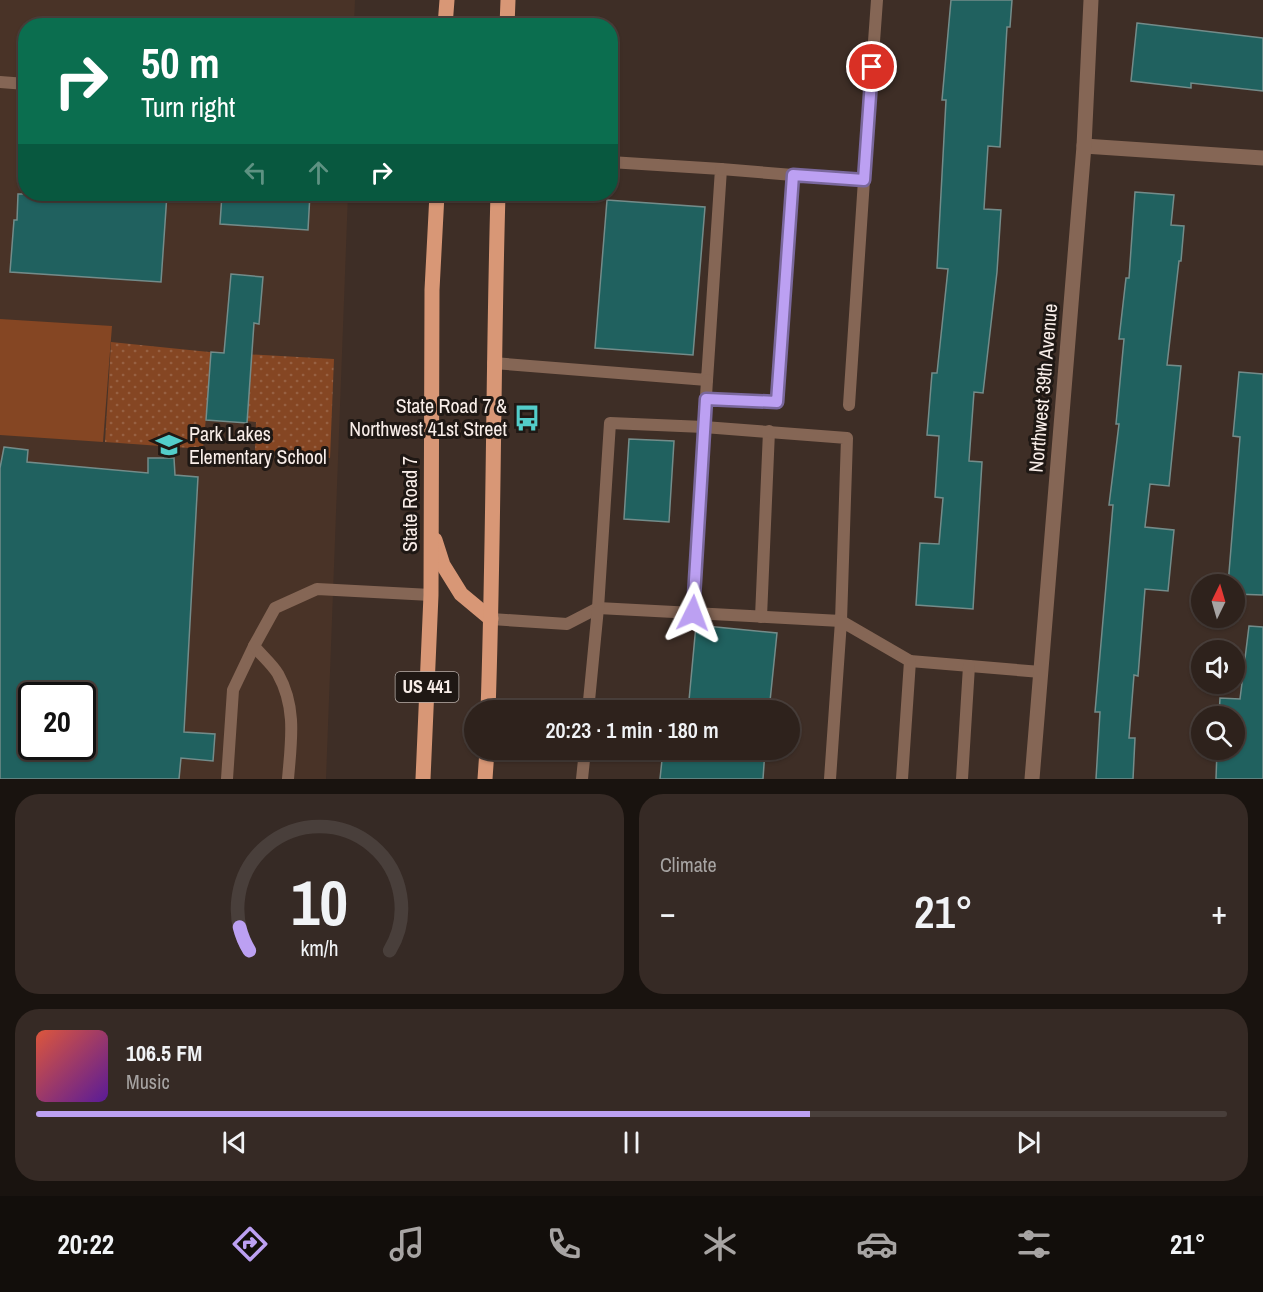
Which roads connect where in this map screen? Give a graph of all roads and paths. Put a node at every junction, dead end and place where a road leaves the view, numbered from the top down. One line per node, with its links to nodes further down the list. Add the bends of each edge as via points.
1 (447, 0): 5 (main road)
2 (508, 0): 6 (main road)
3 (877, 0): 14 (lane)
4 (1091, 0): 9 (street, Northwest 39th Avenue)
5 (446, 18)
6 (507, 18)
7 (0, 82): 8 (lane)
8 (18, 83)
9 (1084, 146): 10 (street); 33 (street, Northwest 39th Avenue)
10 (1263, 158)
11 (618, 163): 12 (lane)
12 (720, 169): 13 (lane); 18 (lane)
13 (793, 175): 14 (lane); 19 (lane, via 777,402)
14 (864, 180): 20 (lane)
15 (437, 201): 23 (main road, State Road 7 / US 441, via 432,290)
16 (498, 201): 17 (main road)
17 (493, 363): 18 (lane); 28 (main road)
18 (707, 380): 19 (lane)
19 (706, 399): 21 (lane)
20 (849, 405)
21 (704, 427): 22 (lane); 25 (lane, via 610,423); 26 (lane)
22 (769, 431): 27 (lane); 29 (lane, via 847,438)
23 (431, 528): 24 (main road, State Road 7 / US 441); 28 (main road, via 443,565 461,594)
24 (431, 595): 30 (lane, via 317,589 275,608); 40 (main road, State Road 7 / US 441)
25 (598, 608): 26 (lane); 28 (lane, via 567,624); 35 (lane)
26 (693, 613): 27 (lane)
27 (761, 617): 29 (lane)
28 (491, 618): 34 (main road)
29 (841, 621): 31 (lane); 43 (lane)
30 (254, 646): 38 (lane, via 233,690); 39 (lane, via 277,673 290,700)
31 (910, 661): 32 (lane); 44 (lane)
32 (969, 666): 33 (lane); 45 (lane)
33 (1041, 672): 46 (street, Northwest 39th Avenue)
34 (488, 700)
35 (589, 700)
36 (486, 760): 41 (main road)
37 (584, 760): 42 (lane)
38 (227, 779)
39 (288, 779)
40 (423, 779)
41 (485, 779)
42 (582, 779)
43 (830, 779)
44 (902, 779)
45 (962, 779)
46 (1032, 779)

